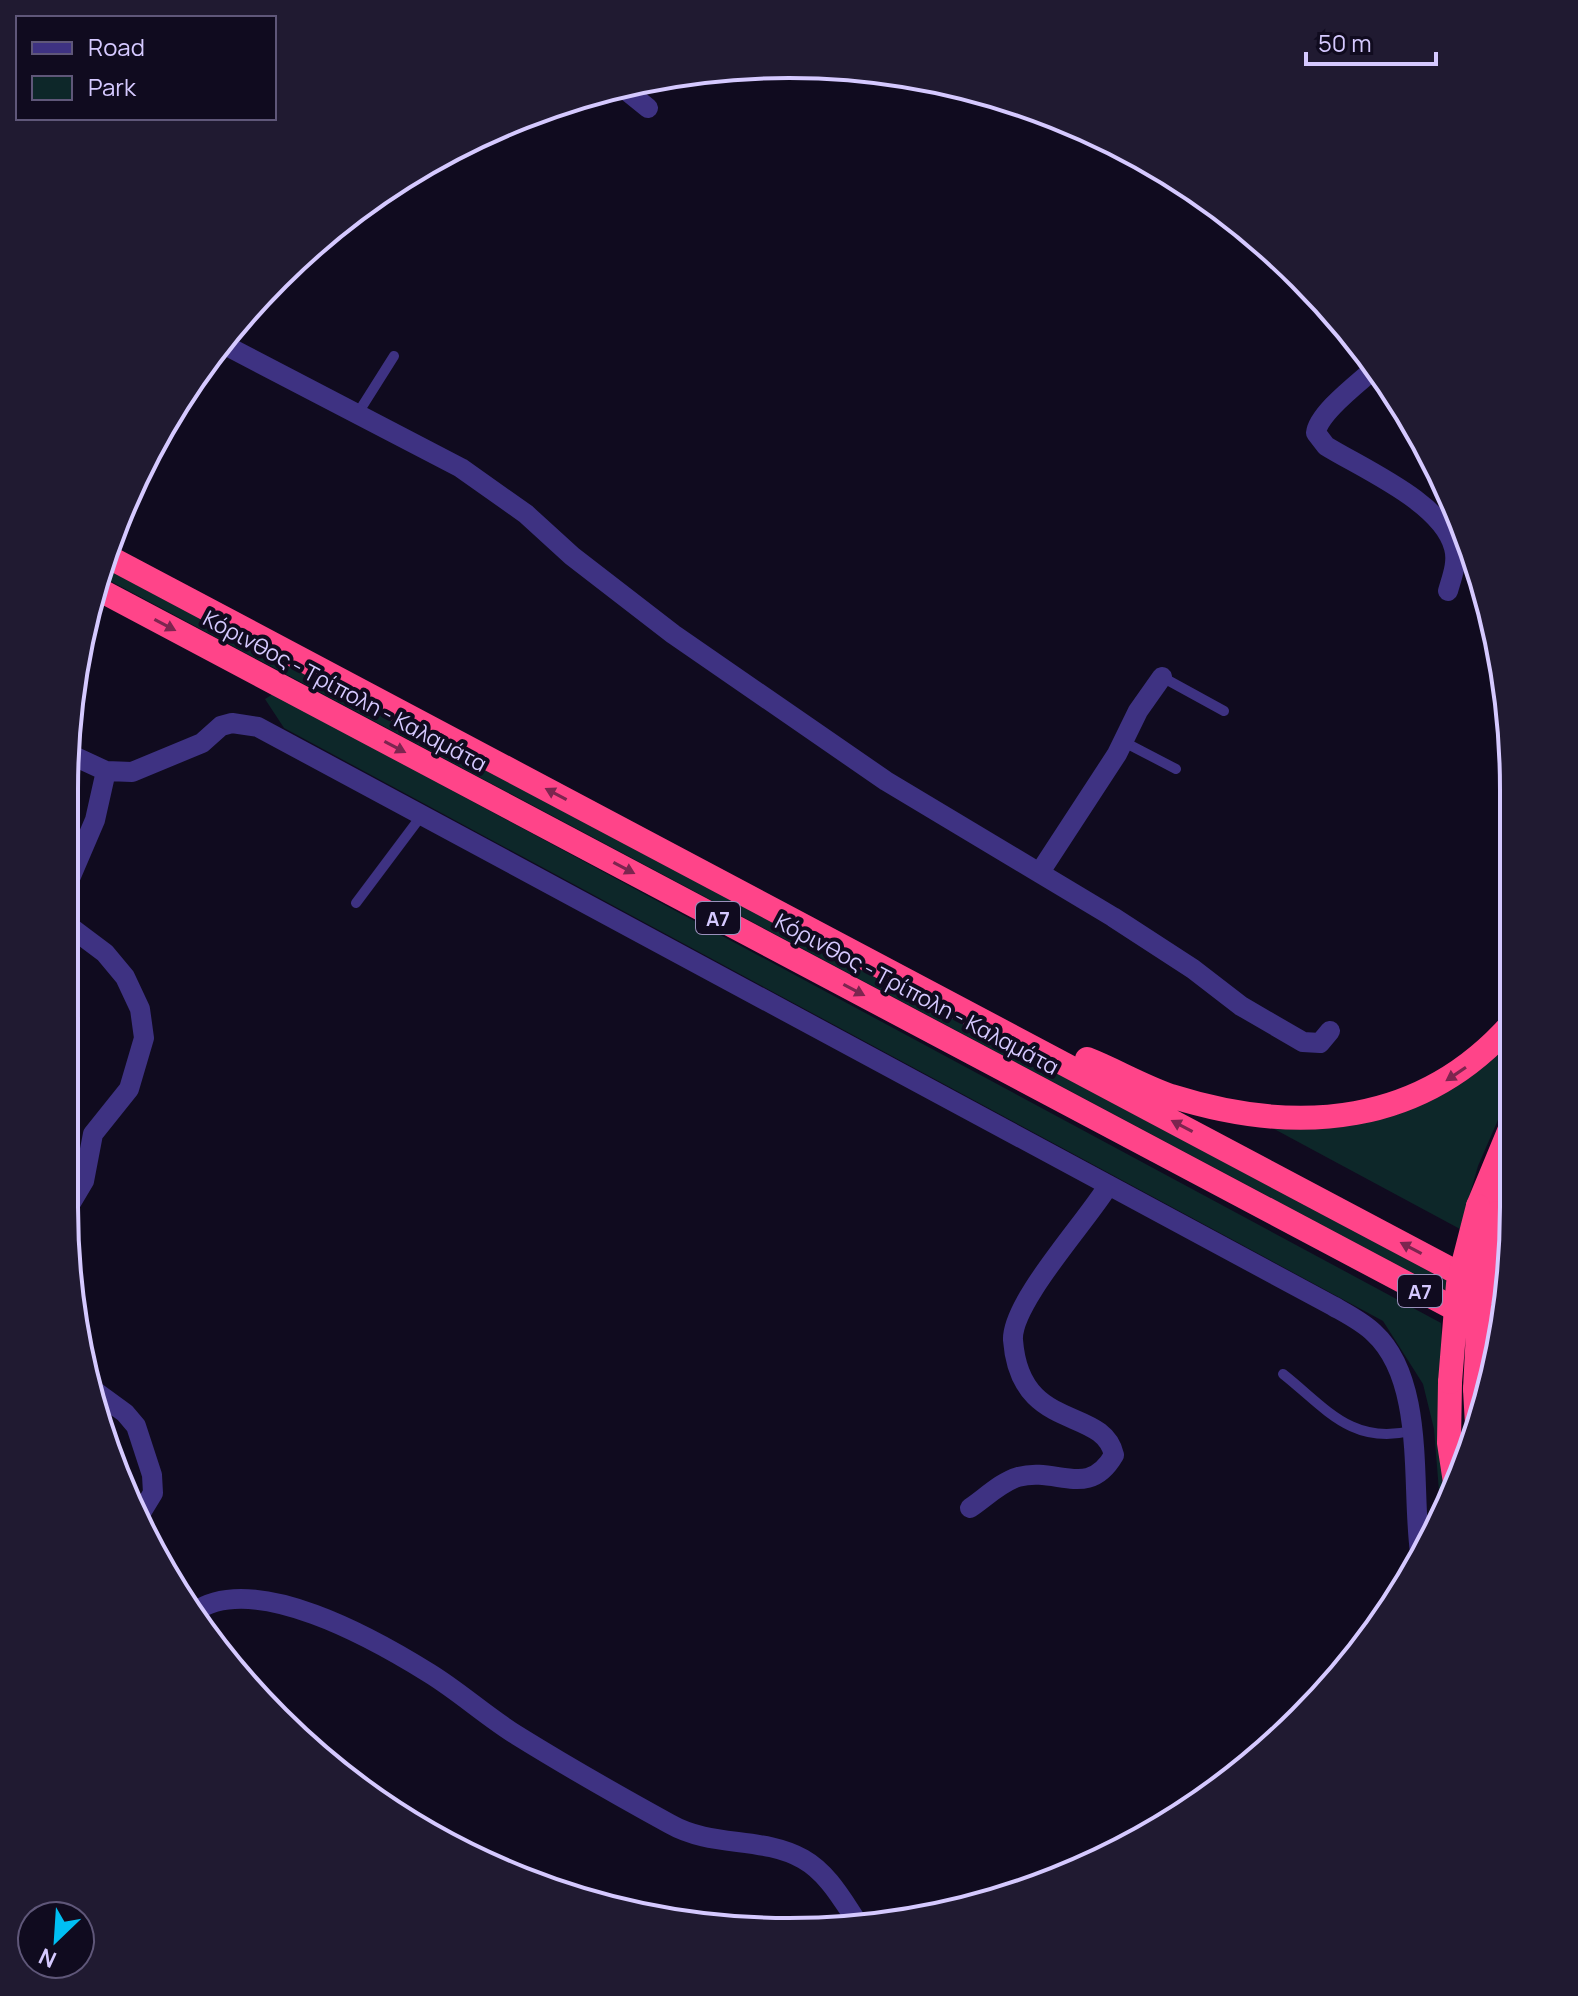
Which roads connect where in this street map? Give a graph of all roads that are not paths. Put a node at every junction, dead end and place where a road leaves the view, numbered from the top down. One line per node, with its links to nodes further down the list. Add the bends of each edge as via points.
1 (633, 96): 2 (street)
2 (648, 108)
3 (231, 348): 6 (street)
4 (394, 356): 6 (lane)
5 (1367, 376): 8 (street, via 1329,411 1316,433 1326,446 1439,519 1454,549)
6 (358, 413): 18 (street, via 486,484 572,556 773,705 896,787)
7 (116, 561): 21 (highway, Κόρινθος - Τρίπολη - Καλαμάτα / Α7, one-way to 7)
8 (1448, 591)
9 (106, 593): 30 (highway, Κόρινθος - Τρίπολη - Καλαμάτα / Α7, one-way to 30)
10 (1162, 677): 11 (lane); 12 (street)
11 (1224, 711)
12 (1124, 742): 14 (lane); 18 (street)
13 (79, 759): 15 (street)
14 (1176, 769)
15 (106, 771): 16 (street, via 132,772 202,743 221,726 246,723); 17 (street, via 92,830)
16 (422, 815): 19 (lane); 25 (street)
17 (78, 861)
18 (1040, 872): 22 (street, via 1303,1042 1318,1044)
19 (356, 903)
20 (78, 933): 26 (street, via 125,977 140,1009 144,1038 129,1089 93,1134)
21 (971, 1014): 23 (highway, one-way to 21, via 1482,1055 1431,1089 1371,1112 1317,1117 1229,1109 1170,1095); 29 (highway, Κόρινθος - Τρίπολη - Καλαμάτα / Α7, one-way to 21)
22 (1330, 1031)
23 (1500, 1036)
24 (1500, 1167): 28 (highway)
25 (1108, 1186): 34 (street, via 1374,1333 1405,1383); 37 (street, via 1024,1302 1013,1330 1035,1400 1097,1430 1111,1441 1114,1455 1096,1477 1020,1477)
26 (78, 1191)
27 (1500, 1191): 28 (highway)
28 (1488, 1209): 32 (highway, bridge); 35 (highway, bridge, via 1458,1284 1450,1382)
29 (1495, 1292)
30 (1489, 1327)
31 (1283, 1374): 34 (lane, via 1350,1428 1370,1436)
32 (1475, 1393)
33 (105, 1400): 36 (street, via 136,1426 152,1475 153,1493)
34 (1411, 1431): 38 (street)
35 (1452, 1463)
36 (145, 1507)
37 (970, 1508)
38 (1419, 1537)
39 (202, 1608): 40 (street, via 218,1601 259,1601 359,1635 673,1826 712,1841 769,1848 803,1859 834,1887)
40 (852, 1915)

